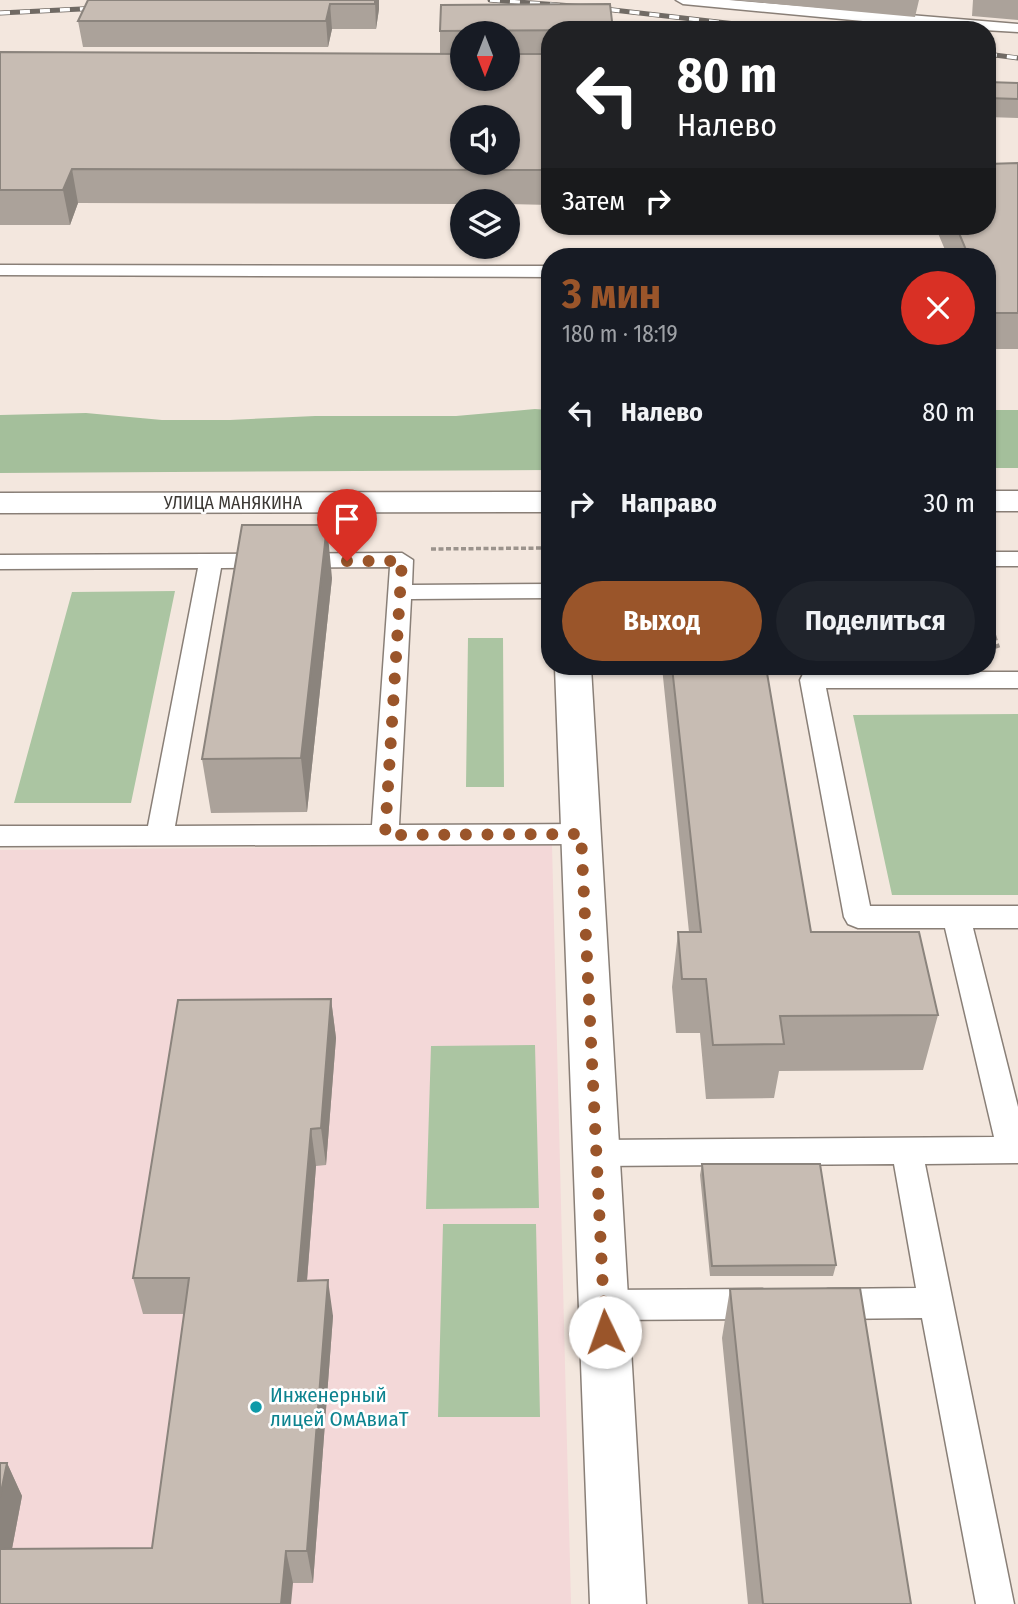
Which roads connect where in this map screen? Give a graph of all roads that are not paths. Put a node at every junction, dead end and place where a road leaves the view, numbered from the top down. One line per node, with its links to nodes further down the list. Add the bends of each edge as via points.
1 (683, 0): 2 (lane)
2 (905, 21)
3 (996, 27): 4 (lane)
4 (1018, 28)
5 (0, 270): 6 (lane)
6 (541, 272)
7 (1018, 501): 9 (street)
8 (541, 502): 10 (street, УЛИЦА МАНЯКИНА)
9 (996, 502)
10 (1, 508)
11 (996, 559): 12 (lane)
12 (1018, 559)
13 (211, 561): 14 (lane); 16 (lane, via 402,561); 24 (lane)
14 (2, 568)
15 (541, 591): 16 (lane)
16 (400, 592): 22 (lane)
17 (573, 675): 21 (street)
18 (872, 675): 25 (lane, via 812,680 858,917)
19 (994, 675): 20 (lane)
20 (1018, 680)
21 (581, 834): 22 (lane); 29 (street)
22 (385, 835): 24 (lane)
23 (0, 836): 24 (lane)
24 (160, 836)
25 (956, 917): 26 (lane); 27 (lane)
26 (1018, 917)
27 (1016, 1150): 28 (lane)
28 (907, 1151): 29 (lane); 30 (lane)
29 (596, 1153): 31 (street)
30 (936, 1303): 31 (lane); 33 (lane)
31 (603, 1305): 32 (street)
32 (618, 1604)
33 (995, 1604)

